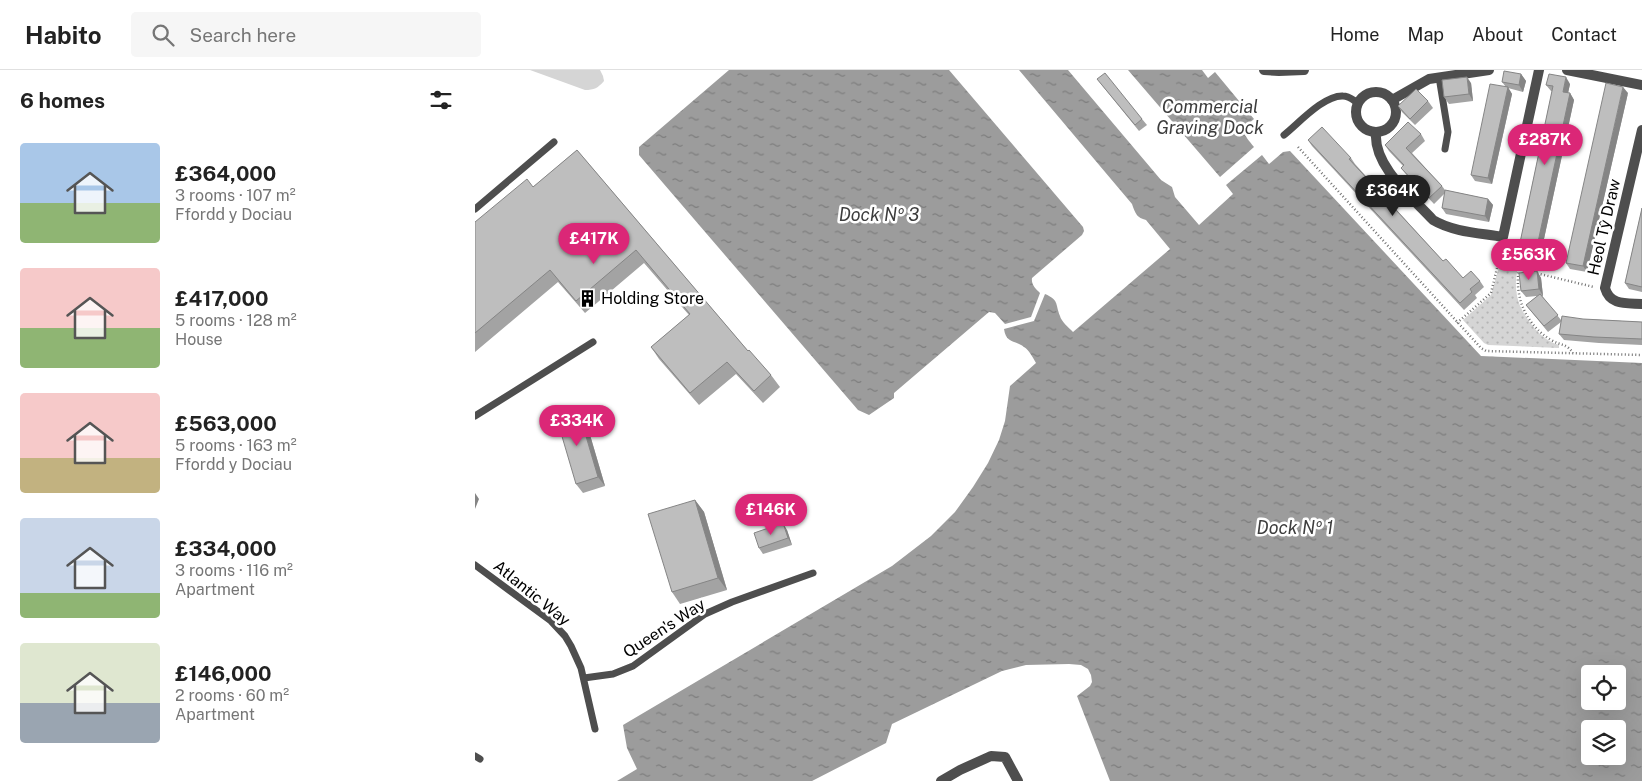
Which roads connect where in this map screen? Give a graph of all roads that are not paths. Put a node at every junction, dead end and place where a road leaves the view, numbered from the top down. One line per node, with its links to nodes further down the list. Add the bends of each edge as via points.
1 (1263, 70): 2 (street)
2 (1304, 70)
3 (1489, 70): 6 (street)
4 (1539, 70): 11 (street, via 1503,238 1433,220 1385,166 1378,151)
5 (1567, 70): 7 (street)
6 (1439, 77): 8 (street, via 1422,82); 14 (lane, via 1449,132)
7 (1642, 85)
8 (1392, 100): 9 (street, via 1381,92 1374,92 1362,97); 11 (street, via 1395,118 1388,128)
9 (1358, 103): 11 (street, via 1359,123 1369,131); 12 (lane, via 1342,96 1326,100)
10 (1642, 130): 16 (street, Heol Tŷ Draw, via 1605,288 1610,299 1617,303)
11 (1377, 132)
12 (1284, 135)
13 (554, 142): 15 (lane)
14 (1445, 149)
15 (475, 209)
16 (1642, 304)
17 (593, 342): 18 (lane)
18 (475, 416)
19 (475, 565): 21 (lane, Atlantic Way, via 559,628 571,646)
20 (813, 573): 21 (lane, Queen's Way, via 705,614 622,671)
21 (584, 678): 22 (lane, Atlantic Way)
22 (595, 729)
23 (941, 781): 24 (street, via 991,756 1005,757)
24 (1018, 781)

